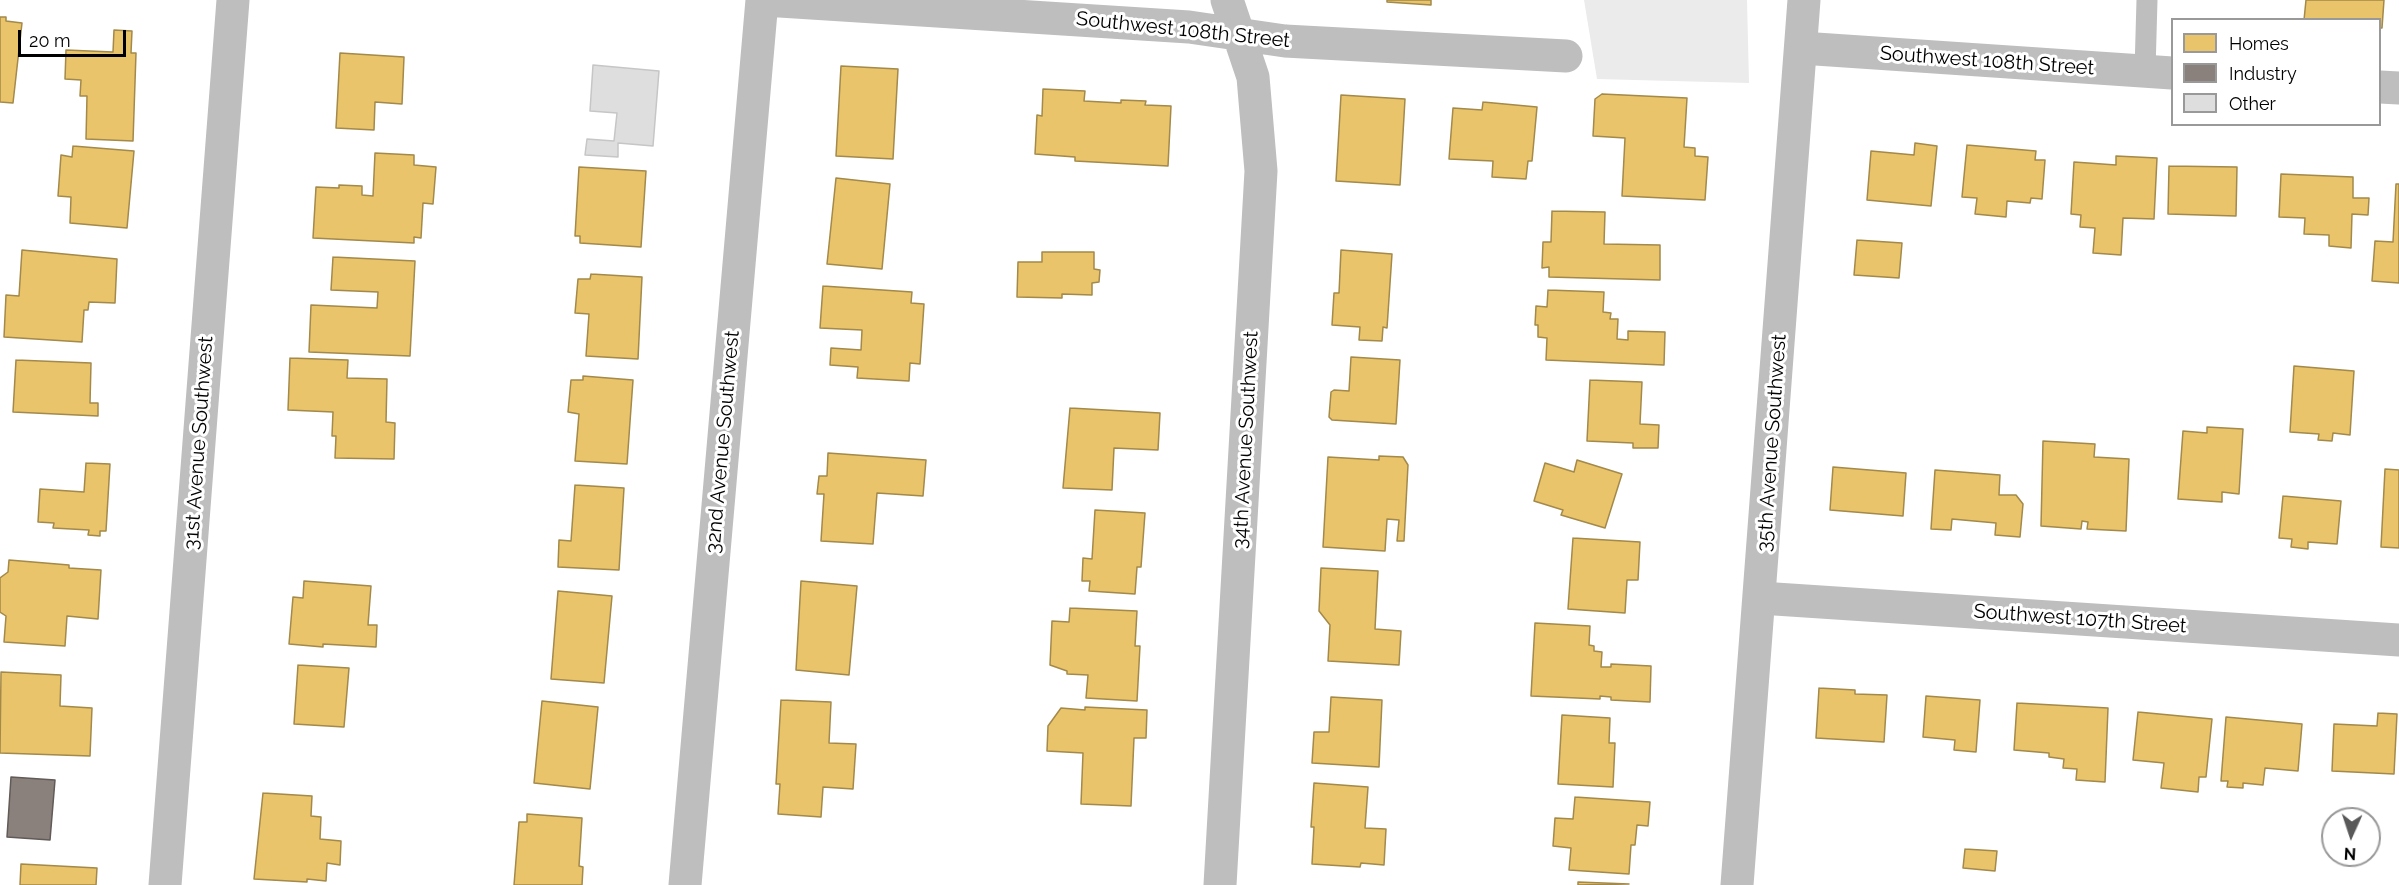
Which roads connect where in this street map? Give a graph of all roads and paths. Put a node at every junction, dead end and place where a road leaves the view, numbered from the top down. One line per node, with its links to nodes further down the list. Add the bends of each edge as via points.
1 (233, 0): 14 (street, 31st Avenue Southwest)
2 (763, 0): 6 (street, Southwest 108th Street, via 1189,27); 15 (street, 32nd Avenue Southwest)
3 (1227, 0): 6 (street, 34th Avenue Southwest)
4 (1804, 0): 7 (street, 35th Avenue Southwest)
5 (2147, 0): 9 (lane)
6 (1239, 34): 8 (street, Southwest 108th Street, via 1285,41); 16 (street, 34th Avenue Southwest, via 1253,77 1261,171)
7 (1801, 48): 9 (street, Southwest 108th Street); 12 (street, 35th Avenue Southwest)
8 (1566, 56)
9 (2159, 72)
10 (2381, 87): 11 (street)
11 (2399, 88)
12 (1760, 598): 13 (street, Southwest 107th Street); 17 (street, 35th Avenue Southwest)
13 (2399, 640)
14 (165, 885)
15 (685, 885)
16 (1220, 885)
17 (1737, 885)

